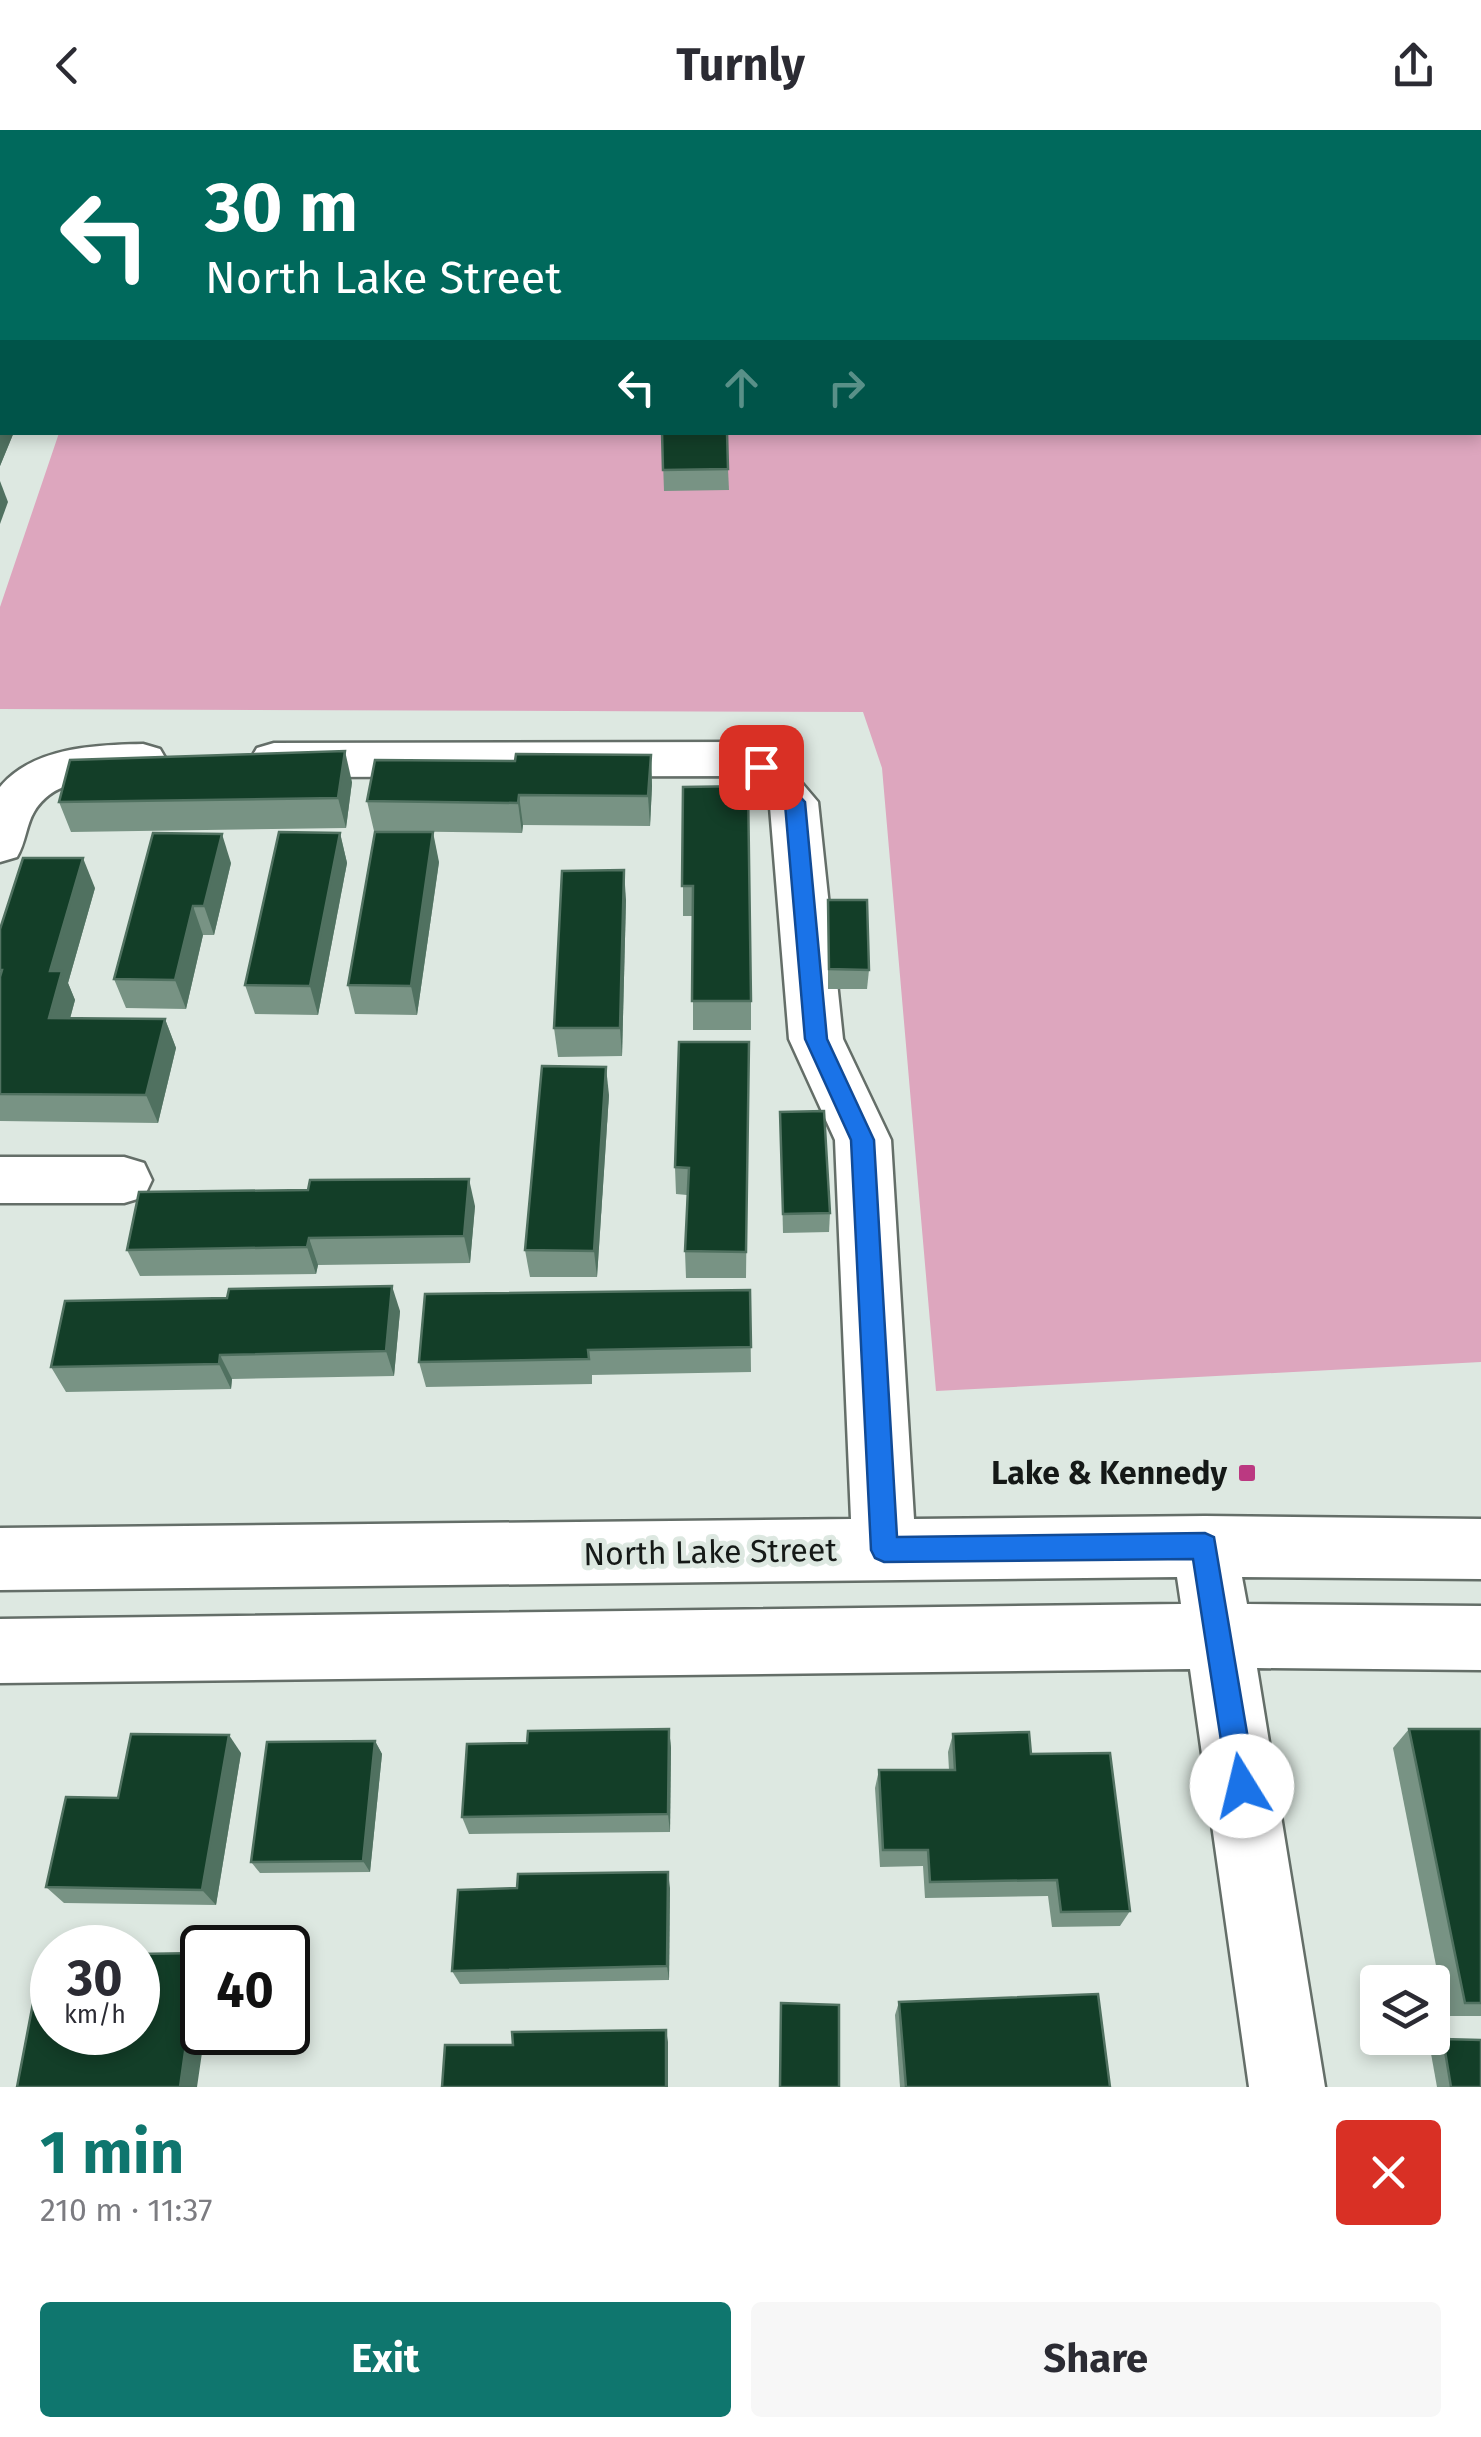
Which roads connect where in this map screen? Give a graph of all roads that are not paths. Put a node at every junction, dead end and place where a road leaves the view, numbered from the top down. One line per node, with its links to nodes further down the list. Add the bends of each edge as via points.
1 (0, 844): 6 (street, via 12,807 32,784 85,761 743,759 761,767 794,802 816,1039 863,1140)
2 (0, 1180): 3 (street)
3 (124, 1180)
4 (1205, 1546): 5 (street, North Lake Street); 6 (street, North Lake Street); 8 (street)
5 (1481, 1549)
6 (884, 1550): 7 (street, North Lake Street)
7 (0, 1559)
8 (1219, 1636): 9 (street); 10 (street); 11 (street)
9 (1481, 1638)
10 (0, 1651)
11 (1287, 2087)

